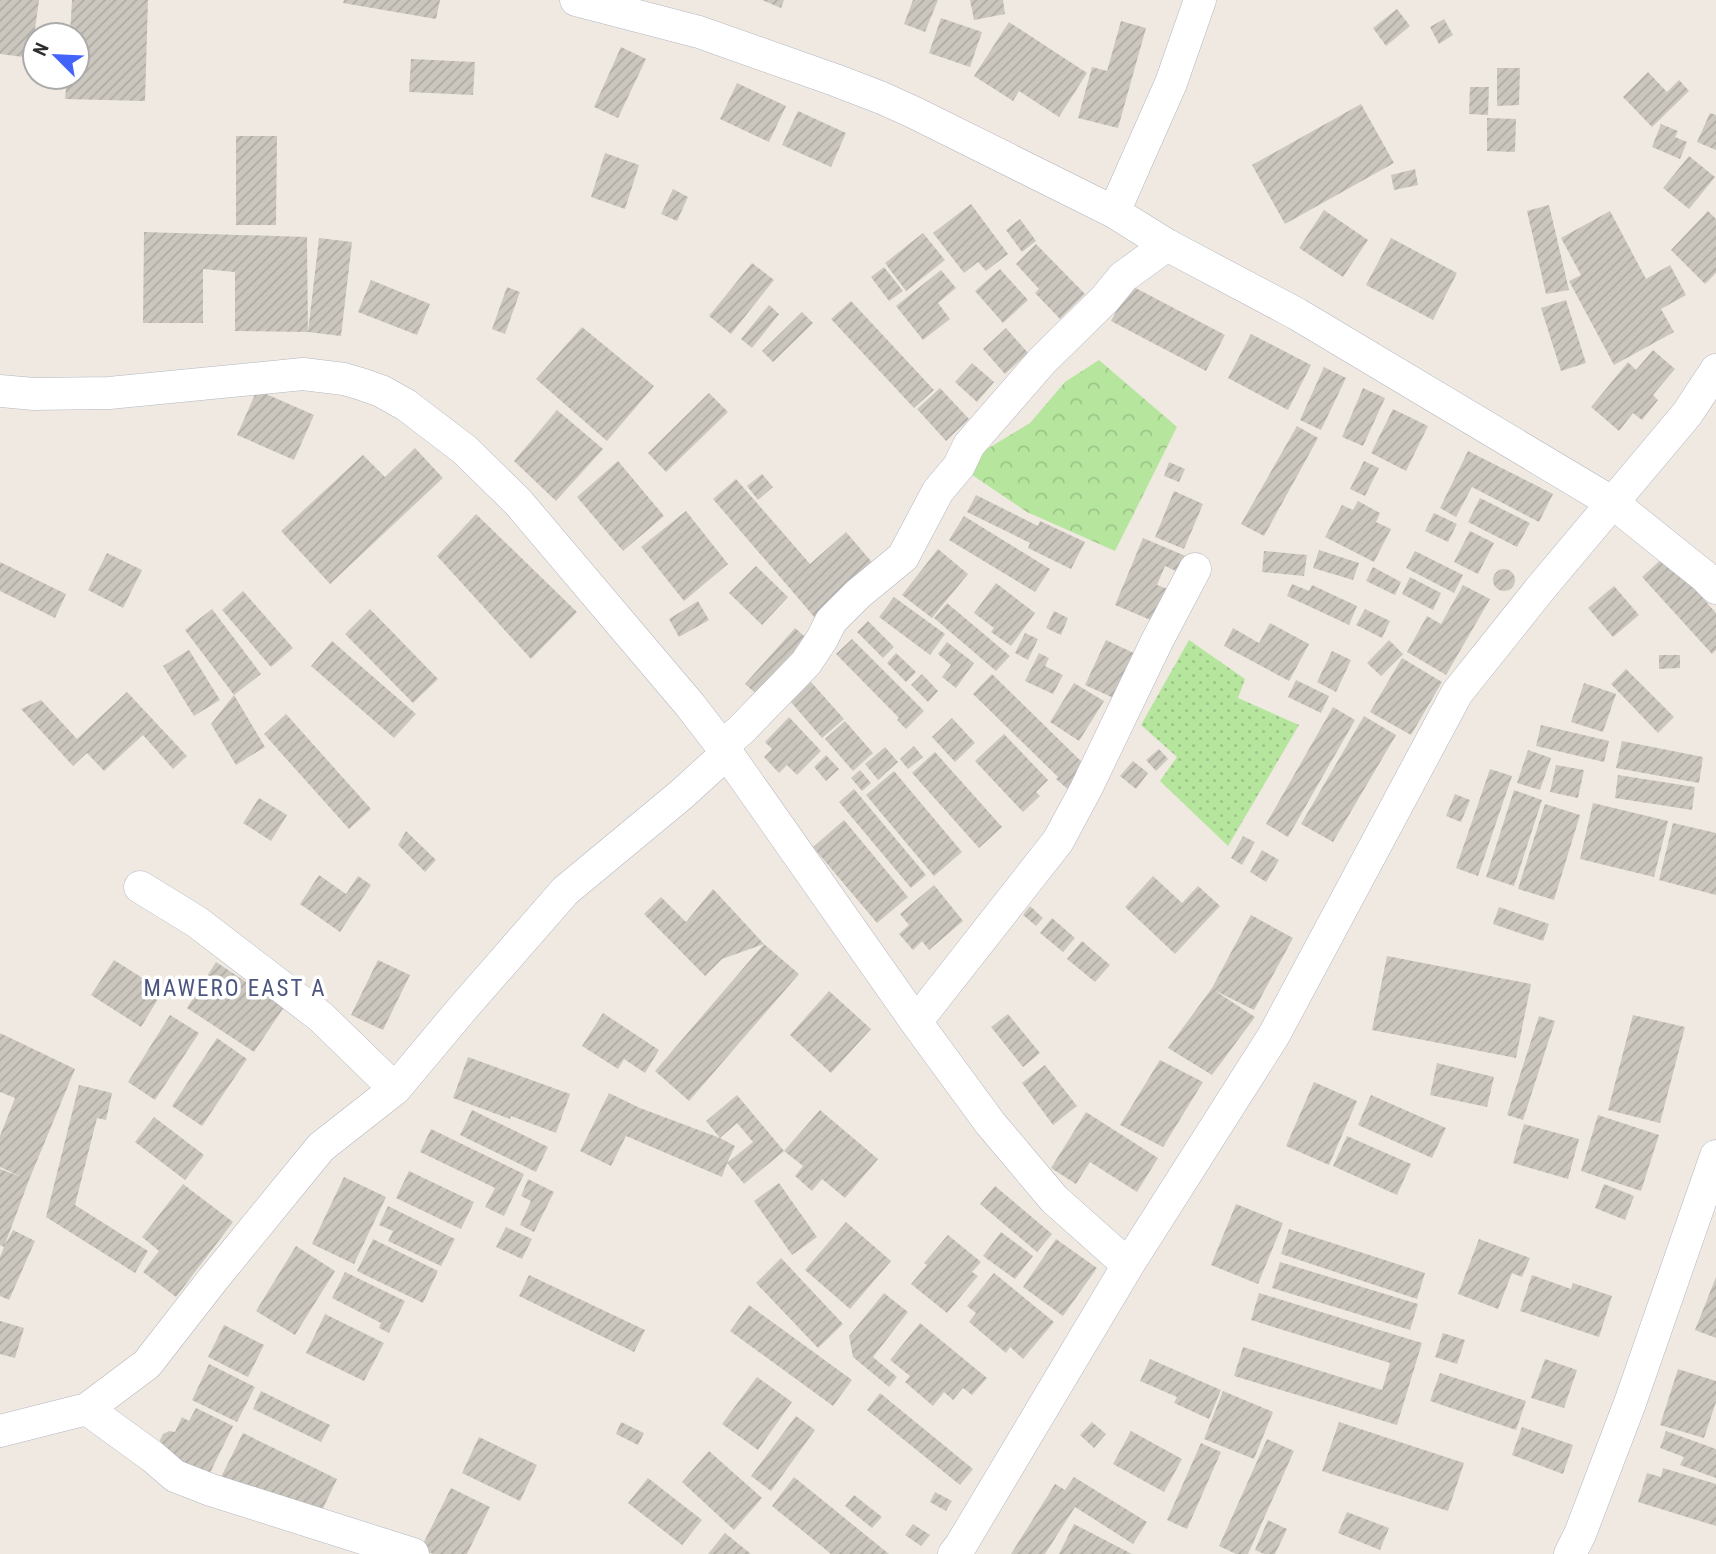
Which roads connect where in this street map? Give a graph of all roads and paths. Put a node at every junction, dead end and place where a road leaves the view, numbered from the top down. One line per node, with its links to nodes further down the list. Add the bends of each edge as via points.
1 (576, 0): 3 (street, via 699,32 882,98)
2 (1200, 0): 3 (street, via 1171,83)
3 (1114, 212): 4 (street)
4 (1167, 245): 7 (street, via 1297,314); 10 (street, via 1123,277 1042,361 970,445 938,491 903,557 831,621 806,663)
5 (1716, 370): 7 (street, via 1687,414)
6 (0, 391): 10 (street, via 109,393 303,374 344,379 381,391 465,450 518,502)
7 (1613, 503): 9 (street); 15 (street, via 1457,693 1275,1035)
8 (1195, 569): 12 (street, via 1058,841)
9 (1716, 588)
10 (724, 749): 12 (street); 13 (street, via 681,794 565,891)
11 (140, 887): 13 (street, via 197,922 321,1017)
12 (916, 1022): 15 (street, via 990,1123 1054,1199)
13 (395, 1089): 16 (street, via 321,1147 147,1364)
14 (1716, 1156): 20 (street, via 1630,1403)
15 (1128, 1265): 19 (street)
16 (87, 1409): 17 (street); 18 (street, via 175,1476)
17 (0, 1431)
18 (414, 1554)
19 (954, 1554)
20 (1570, 1554)

